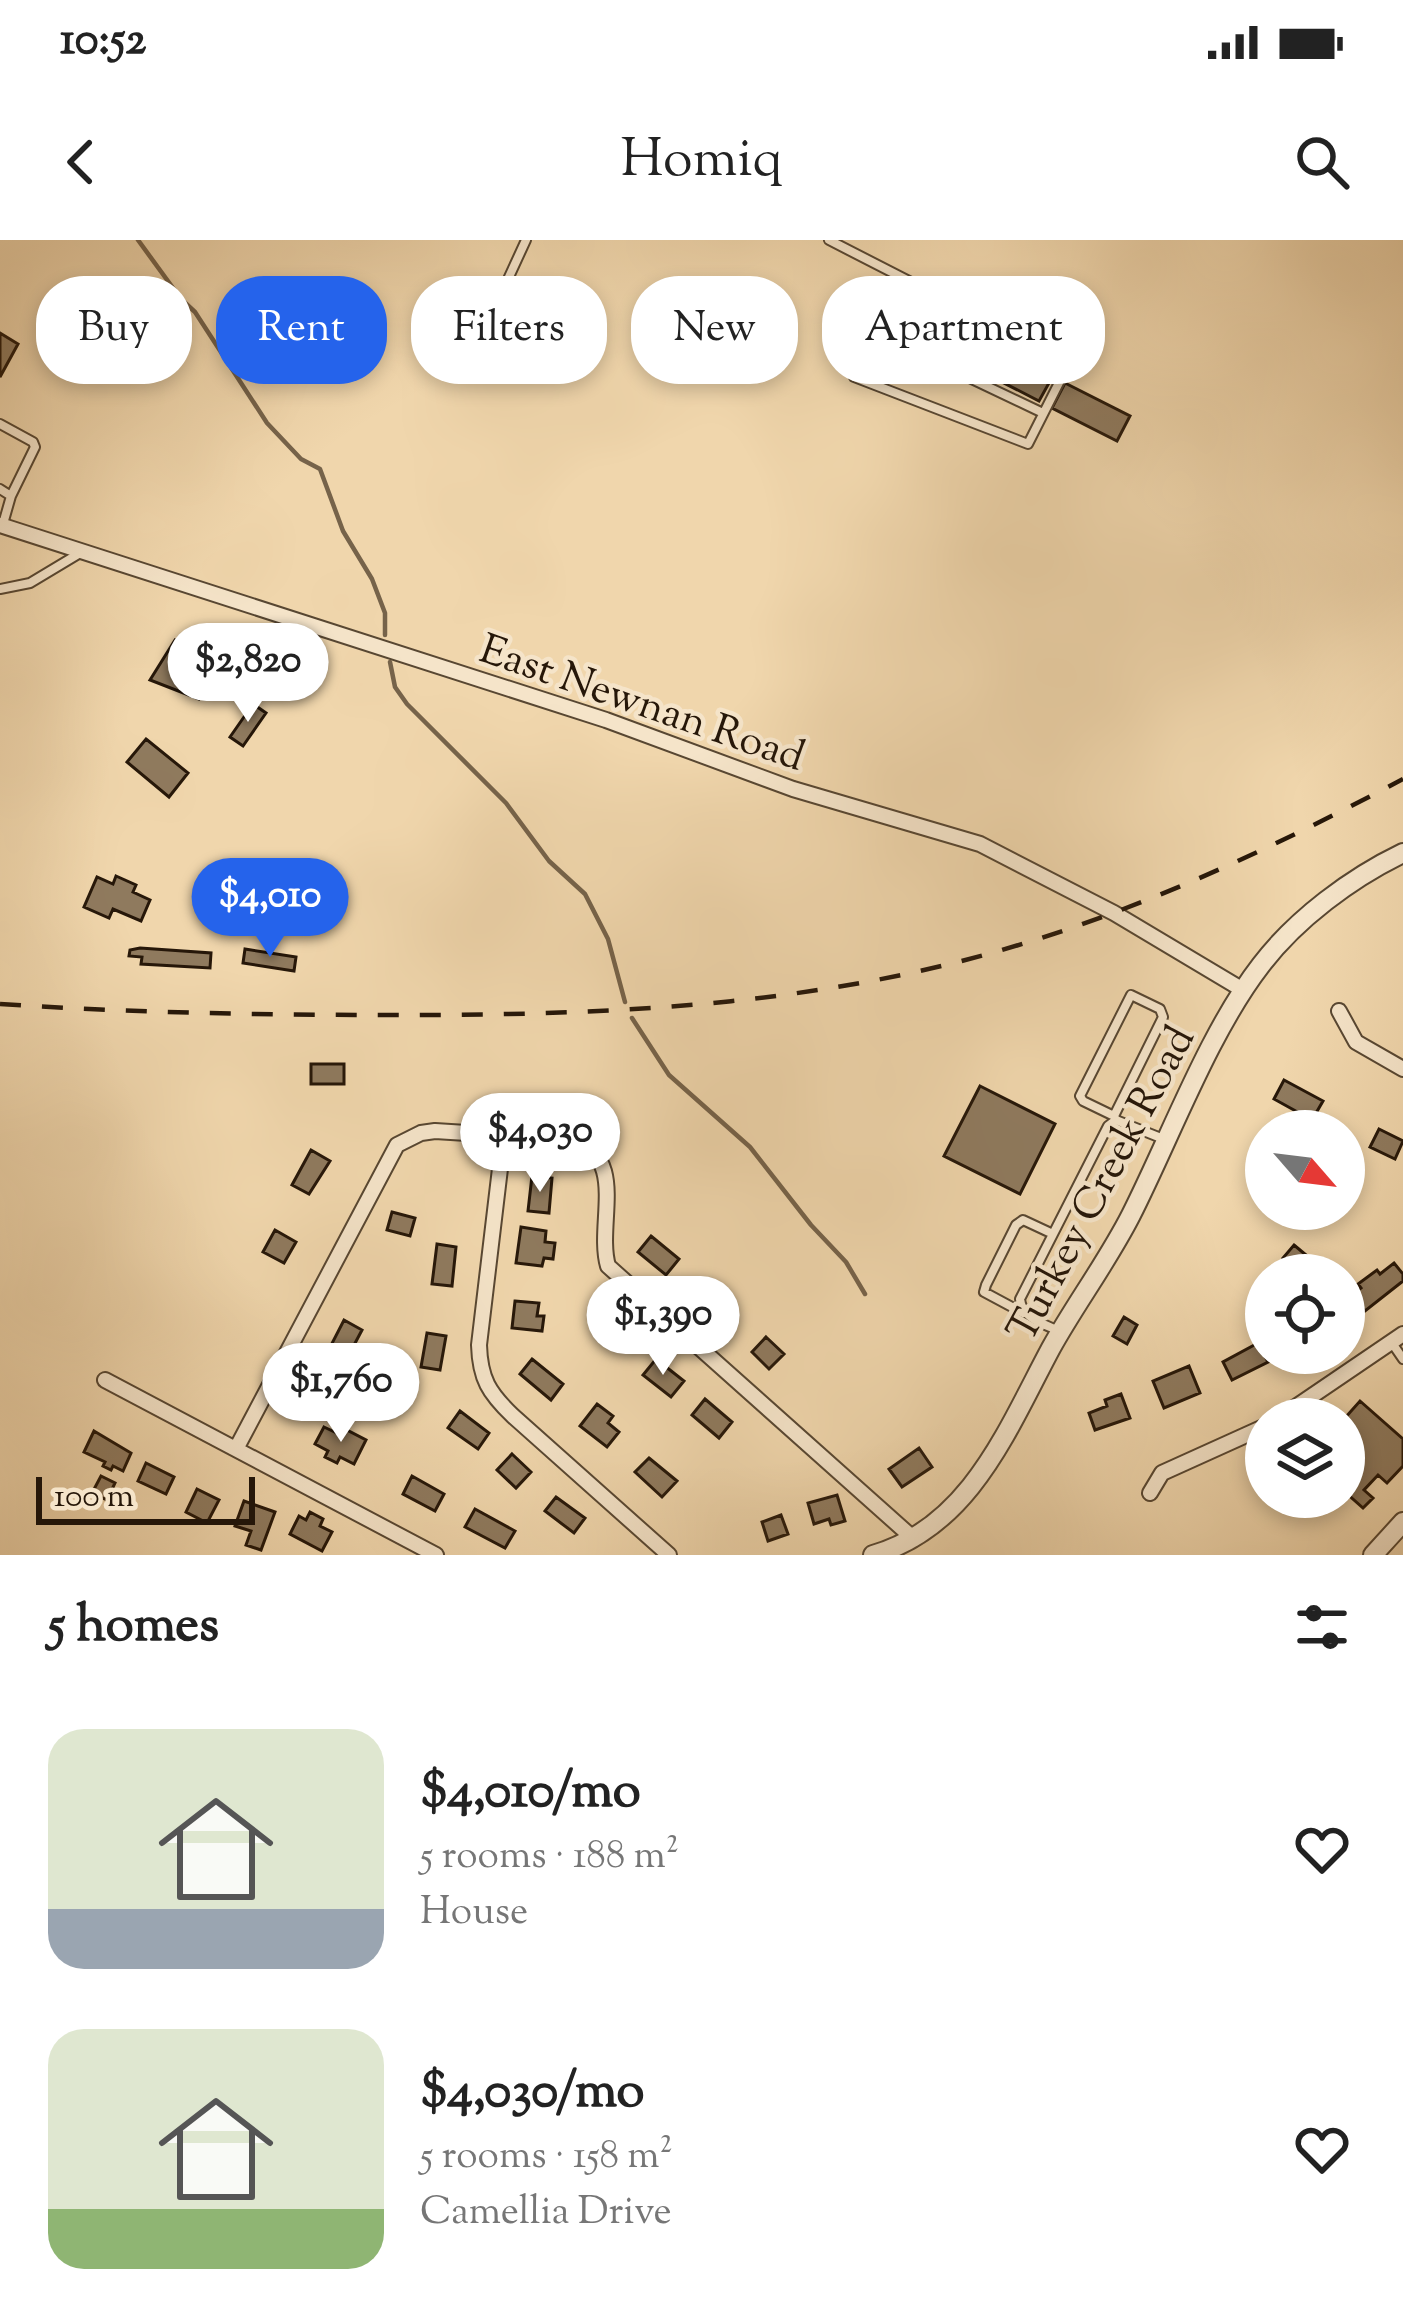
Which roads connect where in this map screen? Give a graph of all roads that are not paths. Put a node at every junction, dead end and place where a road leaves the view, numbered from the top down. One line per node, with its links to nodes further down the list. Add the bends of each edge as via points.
1 (526, 240): 3 (lane)
2 (829, 240): 4 (lane)
3 (509, 276)
4 (900, 276)
5 (874, 384): 8 (lane, via 1028,444)
6 (983, 384): 8 (lane)
7 (1058, 384): 8 (lane)
8 (1043, 413)
9 (0, 424): 11 (lane, via 34,447)
10 (0, 489): 11 (lane)
11 (11, 496): 12 (lane)
12 (1, 525): 13 (street, East Newnan Road)
13 (85, 550): 14 (lane, via 30,584); 16 (street, East Newnan Road, via 793,789 980,844)
14 (0, 589)
15 (1403, 853): 16 (street, Turkey Creek Road, via 1330,900 1270,953)
16 (1243, 990): 21 (street, Turkey Creek Road)
17 (1339, 1011): 18 (street, via 1356,1042)
18 (1403, 1069)
19 (1115, 1118): 19 (lane, via 1163,1017 1131,995 1080,1096); 21 (lane); 22 (lane)
20 (504, 1135): 30 (street, via 435,1131 397,1144); 33 (street, via 574,1140 598,1154 607,1178 608,1266); 35 (street, via 480,1374 490,1394)
21 (1167, 1141): 24 (street, Turkey Creek Road)
22 (1053, 1234): 23 (lane, via 1020,1299); 23 (lane, via 1023,1220 1016,1225 986,1285 989,1297)
23 (1028, 1316): 24 (lane)
24 (1061, 1332): 33 (street, Turkey Creek Road, via 987,1467)
25 (1398, 1339): 26 (lane); 28 (street)
26 (1403, 1359)
27 (105, 1380): 30 (street)
28 (1310, 1398)
29 (1245, 1435): 31 (street, via 1162,1473)
30 (236, 1449): 34 (street)
31 (1150, 1493)
32 (1403, 1522): 37 (street)
33 (914, 1539): 36 (street, Turkey Creek Road)
34 (436, 1555)
35 (669, 1555)
36 (873, 1555)
37 (1373, 1555)

